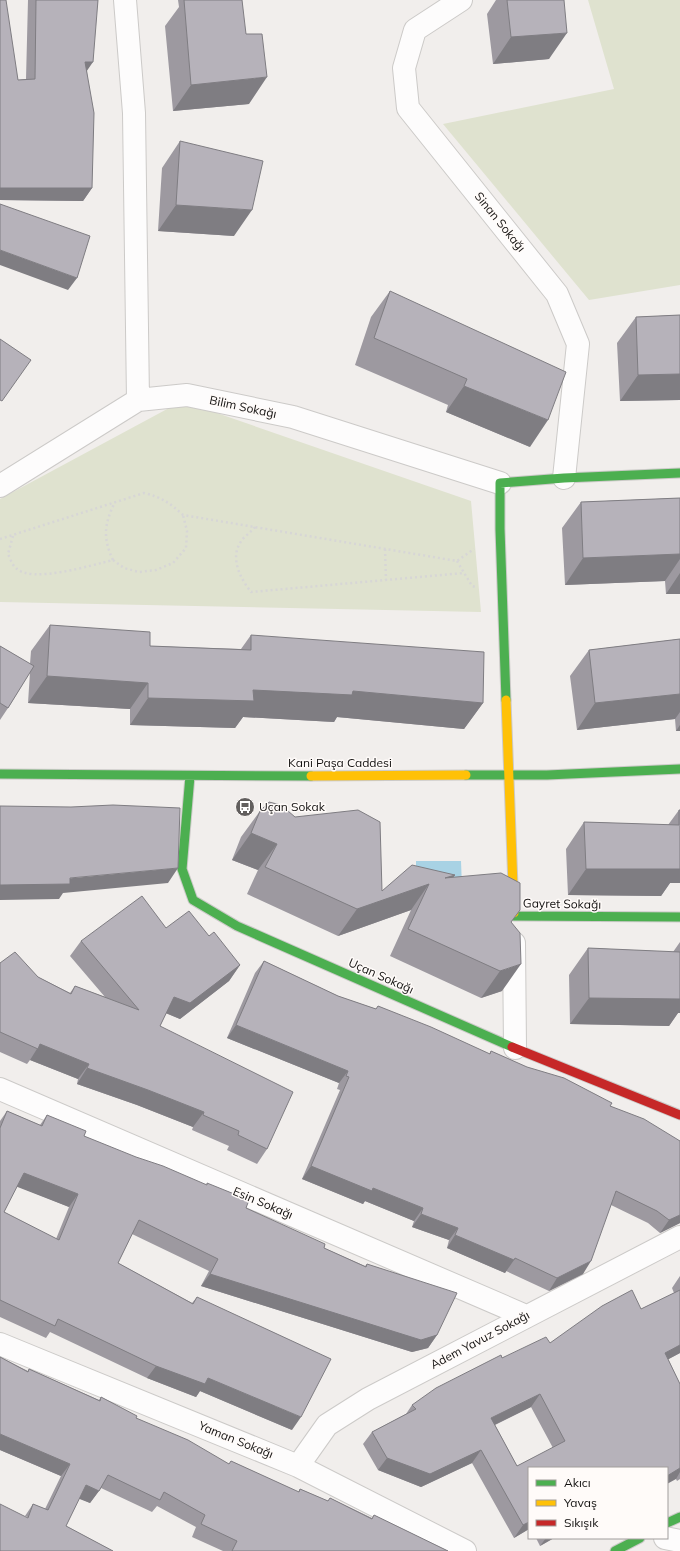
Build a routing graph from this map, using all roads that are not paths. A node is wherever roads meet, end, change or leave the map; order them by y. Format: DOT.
graph roads {
  1 [pos="125,0"];
  2 [pos="461,0"];
  3 [pos="138,400"];
  4 [pos="680,473"];
  5 [pos="564,478"];
  6 [pos="500,483"];
  7 [pos="0,486"];
  8 [pos="680,769"];
  9 [pos="0,774"];
  10 [pos="508,775"];
  11 [pos="190,776"];
  12 [pos="514,916"];
  13 [pos="680,917"];
  14 [pos="515,1048"];
  15 [pos="0,1089"];
  16 [pos="680,1115"];
  17 [pos="680,1237"];
  18 [pos="526,1316"];
  19 [pos="0,1344"];
  20 [pos="298,1466"];
  21 [pos="680,1516"];
  22 [pos="668,1522"];
  23 [pos="638,1539"];
  24 [pos="668,1539"];
  25 [pos="680,1541"];
  26 [pos="465,1551"];
  27 [pos="615,1551"];
  1 -- 3 [label="street"];
  2 -- 5 [label="street, Sinan Sokağı"];
  3 -- 6 [label="street, Bilim Sokağı"];
  3 -- 7 [label="street, Bilim Sokağı"];
  4 -- 5 [label="street"];
  5 -- 6 [label="street"];
  6 -- 10 [label="street, Gayret Sokağı"];
  8 -- 10 [label="street, Kani Paşa Caddesi"];
  9 -- 11 [label="street, Kani Paşa Caddesi"];
  10 -- 11 [label="street, Kani Paşa Caddesi"];
  10 -- 12 [label="street, Gayret Sokağı"];
  11 -- 14 [label="street, Uçan Sokağı"];
  12 -- 13 [label="street, Gayret Sokağı"];
  12 -- 14 [label="street"];
  14 -- 16 [label="street, Uçan Sokağı"];
  15 -- 18 [label="street, Esin Sokağı"];
  17 -- 18 [label="street, Adem Yavuz Sokağı"];
  18 -- 20 [label="street, Adem Yavuz Sokağı"];
  19 -- 20 [label="street, Yaman Sokağı"];
  20 -- 26 [label="street, Yaman Sokağı"];
  21 -- 22 [label="street"];
  23 -- 27 [label="street"];
  24 -- 25 [label="street"];
}
